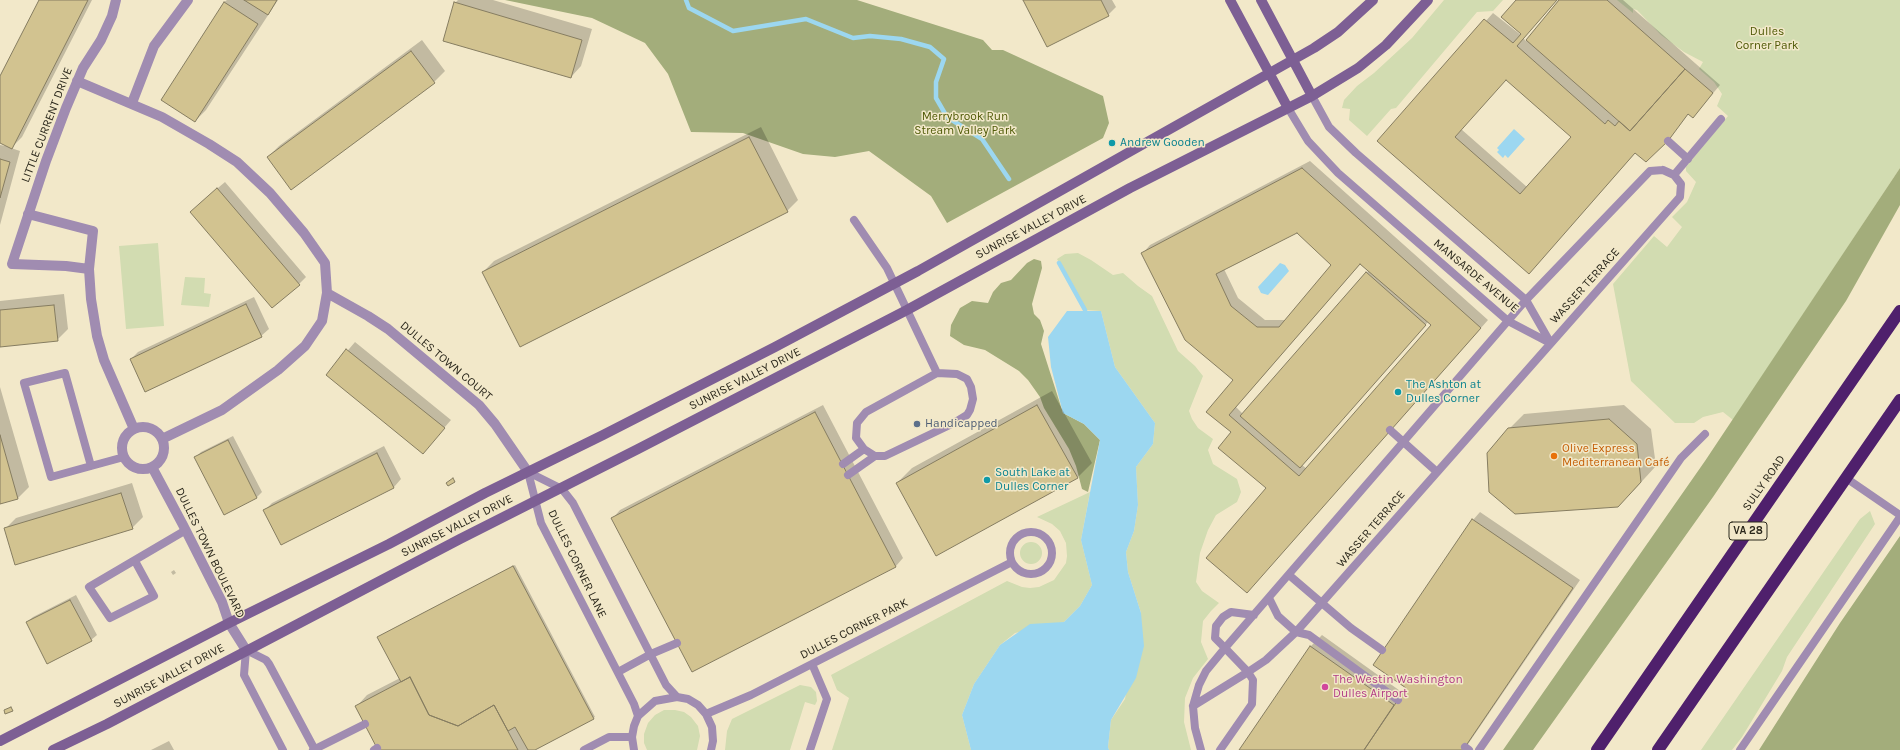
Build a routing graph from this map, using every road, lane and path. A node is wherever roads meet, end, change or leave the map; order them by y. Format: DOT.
graph roads {
  1 [pos="116,0"];
  2 [pos="188,0"];
  3 [pos="1230,0"];
  4 [pos="1262,0"];
  5 [pos="1373,0"];
  6 [pos="1428,0"];
  7 [pos="1293,61"];
  8 [pos="1269,74"];
  9 [pos="78,80"];
  10 [pos="1312,96"];
  11 [pos="132,103"];
  12 [pos="1288,108"];
  13 [pos="1721,119"];
  14 [pos="1668,141"];
  15 [pos="1688,159"];
  16 [pos="1674,175"];
  17 [pos="28,214"];
  18 [pos="854,220"];
  19 [pos="89,269"];
  20 [pos="894,284"];
  21 [pos="327,293"];
  22 [pos="1526,300"];
  23 [pos="907,310"];
  24 [pos="1900,311"];
  25 [pos="1508,321"];
  26 [pos="1550,343"];
  27 [pos="937,374"];
  28 [pos="1900,400"];
  29 [pos="134,429"];
  30 [pos="1390,430"];
  31 [pos="1705,434"];
  32 [pos="162,439"];
  33 [pos="1403,442"];
  34 [pos="864,449"];
  35 [pos="875,456"];
  36 [pos="124,457"];
  37 [pos="843,464"];
  38 [pos="91,466"];
  39 [pos="152,467"];
  40 [pos="528,472"];
  41 [pos="1437,472"];
  42 [pos="848,475"];
  43 [pos="1846,478"];
  44 [pos="562,489"];
  45 [pos="535,501"];
  46 [pos="1900,516"];
  47 [pos="186,530"];
  48 [pos="134,561"];
  49 [pos="1012,562"];
  50 [pos="1289,575"];
  51 [pos="1269,598"];
  52 [pos="1321,603"];
  53 [pos="1254,615"];
  54 [pos="229,623"];
  55 [pos="1296,632"];
  56 [pos="677,643"];
  57 [pos="1225,648"];
  58 [pos="246,650"];
  59 [pos="1382,650"];
  60 [pos="651,654"];
  61 [pos="812,664"];
  62 [pos="618,672"];
  63 [pos="1248,672"];
  64 [pos="677,697"];
  65 [pos="1398,700"];
  66 [pos="1193,706"];
  67 [pos="706,714"];
  68 [pos="638,716"];
  69 [pos="365,724"];
  70 [pos="632,737"];
  71 [pos="0,740"];
  72 [pos="53,750"];
  73 [pos="283,750"];
  74 [pos="314,750"];
  75 [pos="584,750"];
  76 [pos="634,750"];
  77 [pos="711,750"];
  78 [pos="810,750"];
  79 [pos="1201,750"];
  80 [pos="1220,750"];
  81 [pos="1479,750"];
  82 [pos="1597,750"];
  83 [pos="1658,750"];
  84 [pos="1740,750"];
  1 -- 9 [label="street, LITTLE CURRENT DRIVE"];
  2 -- 11 [label="street"];
  3 -- 8 [label="main road"];
  4 -- 7 [label="main road"];
  5 -- 7 [label="main road, SUNRISE VALLEY DRIVE"];
  6 -- 10 [label="main road, SUNRISE VALLEY DRIVE"];
  7 -- 8 [label="main road, SUNRISE VALLEY DRIVE"];
  7 -- 10 [label="main road"];
  8 -- 12 [label="main road"];
  8 -- 20 [label="main road, SUNRISE VALLEY DRIVE"];
  9 -- 11 [label="street"];
  9 -- 17 [label="street, LITTLE CURRENT DRIVE"];
  10 -- 12 [label="main road, SUNRISE VALLEY DRIVE"];
  10 -- 22 [label="lane, MANSARDE AVENUE"];
  11 -- 21 [label="street"];
  12 -- 23 [label="main road, SUNRISE VALLEY DRIVE"];
  12 -- 25 [label="lane, MANSARDE AVENUE"];
  13 -- 15 [label="lane"];
  14 -- 15 [label="lane"];
  15 -- 16 [label="lane"];
  16 -- 22 [label="lane"];
  16 -- 26 [label="lane, WASSER TERRACE"];
  17 -- 19 [label="street"];
  17 -- 19 [label="street, LITTLE CURRENT DRIVE"];
  18 -- 20 [label="lane"];
  19 -- 29 [label="street"];
  20 -- 23 [label="lane"];
  20 -- 40 [label="main road, SUNRISE VALLEY DRIVE"];
  21 -- 32 [label="street"];
  21 -- 40 [label="street, DULLES TOWN COURT"];
  22 -- 25 [label="lane"];
  22 -- 26 [label="lane, MANSARDE AVENUE"];
  23 -- 27 [label="lane"];
  23 -- 44 [label="main road, SUNRISE VALLEY DRIVE"];
  24 -- 82 [label="highway, SULLY ROAD / VA 28"];
  25 -- 26 [label="lane, MANSARDE AVENUE"];
  25 -- 33 [label="lane"];
  26 -- 41 [label="lane, WASSER TERRACE"];
  27 -- 34 [label="lane"];
  27 -- 35 [label="lane"];
  28 -- 43 [label="highway"];
  29 -- 32 [label="street"];
  29 -- 36 [label="street"];
  30 -- 33 [label="lane"];
  31 -- 81 [label="lane"];
  32 -- 39 [label="street"];
  33 -- 41 [label="lane"];
  33 -- 50 [label="lane"];
  34 -- 35 [label="lane"];
  34 -- 37 [label="lane"];
  35 -- 42 [label="lane"];
  36 -- 38 [label="lane"];
  36 -- 39 [label="street"];
  38 -- 38 [label="lane"];
  39 -- 47 [label="street, DULLES TOWN BOULEVARD"];
  40 -- 44 [label="lane, DULLES CORNER LANE"];
  40 -- 45 [label="lane, DULLES CORNER LANE"];
  40 -- 54 [label="main road, SUNRISE VALLEY DRIVE"];
  41 -- 52 [label="lane, WASSER TERRACE"];
  43 -- 46 [label="lane"];
  43 -- 83 [label="highway"];
  44 -- 45 [label="main road, SUNRISE VALLEY DRIVE"];
  44 -- 60 [label="lane, DULLES CORNER LANE"];
  45 -- 58 [label="main road, SUNRISE VALLEY DRIVE"];
  45 -- 62 [label="lane, DULLES CORNER LANE"];
  46 -- 84 [label="lane"];
  47 -- 48 [label="lane"];
  47 -- 54 [label="street, DULLES TOWN BOULEVARD"];
  48 -- 48 [label="lane"];
  49 -- 49 [label="lane"];
  49 -- 61 [label="lane, DULLES CORNER PARK"];
  50 -- 51 [label="lane"];
  50 -- 52 [label="lane"];
  51 -- 53 [label="lane"];
  51 -- 55 [label="lane"];
  52 -- 55 [label="lane, WASSER TERRACE"];
  52 -- 59 [label="lane"];
  53 -- 57 [label="lane"];
  53 -- 57 [label="lane"];
  54 -- 58 [label="street, DULLES TOWN BOULEVARD"];
  54 -- 71 [label="main road, SUNRISE VALLEY DRIVE"];
  55 -- 63 [label="lane, WASSER TERRACE"];
  55 -- 65 [label="lane"];
  56 -- 60 [label="lane"];
  57 -- 63 [label="lane"];
  57 -- 66 [label="lane"];
  58 -- 72 [label="main road, SUNRISE VALLEY DRIVE"];
  58 -- 73 [label="lane"];
  58 -- 74 [label="lane"];
  60 -- 62 [label="lane"];
  60 -- 64 [label="lane, DULLES CORNER LANE"];
  61 -- 67 [label="lane, DULLES CORNER PARK"];
  61 -- 78 [label="lane"];
  62 -- 68 [label="lane, DULLES CORNER LANE"];
  63 -- 66 [label="lane, WASSER TERRACE"];
  63 -- 80 [label="lane"];
  64 -- 67 [label="lane"];
  64 -- 68 [label="lane"];
  66 -- 79 [label="lane"];
  67 -- 77 [label="lane"];
  68 -- 70 [label="lane"];
  69 -- 74 [label="lane"];
  70 -- 75 [label="lane"];
  70 -- 76 [label="lane"];
}
